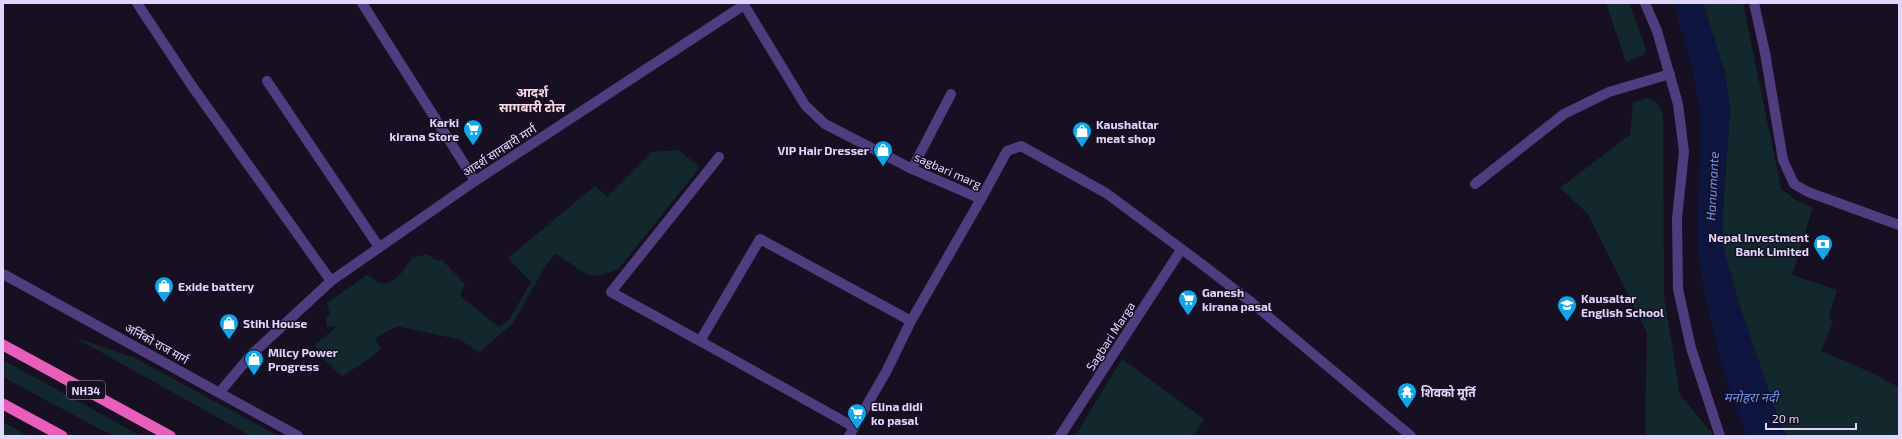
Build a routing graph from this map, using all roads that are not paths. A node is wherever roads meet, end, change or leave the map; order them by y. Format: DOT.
graph roads {
  1 [pos="137,3"];
  2 [pos="362,3"];
  3 [pos="1645,3"];
  4 [pos="1754,3"];
  5 [pos="744,4"];
  6 [pos="1670,74"];
  7 [pos="267,81"];
  8 [pos="952,94"];
  9 [pos="719,157"];
  10 [pos="912,169"];
  11 [pos="475,181"];
  12 [pos="1475,184"];
  13 [pos="981,199"];
  14 [pos="1899,225"];
  15 [pos="379,247"];
  16 [pos="1181,250"];
  17 [pos="3,274"];
  18 [pos="331,281"];
  19 [pos="911,322"];
  20 [pos="700,341"];
  21 [pos="3,345"];
  22 [pos="219,393"];
  23 [pos="3,404"];
  24 [pos="852,432"];
  25 [pos="62,436"];
  26 [pos="170,436"];
  27 [pos="298,436"];
  28 [pos="1060,436"];
  29 [pos="1411,436"];
  30 [pos="1720,436"];
  1 -- 18 [label="street"];
  2 -- 11 [label="street"];
  3 -- 6 [label="street"];
  4 -- 14 [label="street"];
  5 -- 10 [label="street, sagbari marg"];
  5 -- 11 [label="street, आदर्श सागबारी मार्ग"];
  6 -- 12 [label="street"];
  6 -- 30 [label="street"];
  7 -- 15 [label="street"];
  8 -- 10 [label="street"];
  9 -- 20 [label="street"];
  10 -- 13 [label="street, sagbari marg"];
  11 -- 15 [label="street, आदर्श सागबारी मार्ग"];
  13 -- 16 [label="street, sagbari marg"];
  13 -- 19 [label="street"];
  15 -- 18 [label="street, आदर्श सागबारी मार्ग"];
  16 -- 28 [label="street, Sagbari Marga"];
  16 -- 29 [label="street"];
  17 -- 22 [label="street, अर्निको राज मार्ग"];
  18 -- 22 [label="street, आदर्श सागबारी मार्ग"];
  19 -- 20 [label="street"];
  19 -- 24 [label="street"];
  20 -- 24 [label="street"];
  21 -- 26 [label="highway, NH34"];
  22 -- 27 [label="street, अर्निको राज मार्ग"];
  23 -- 25 [label="highway"];
}
